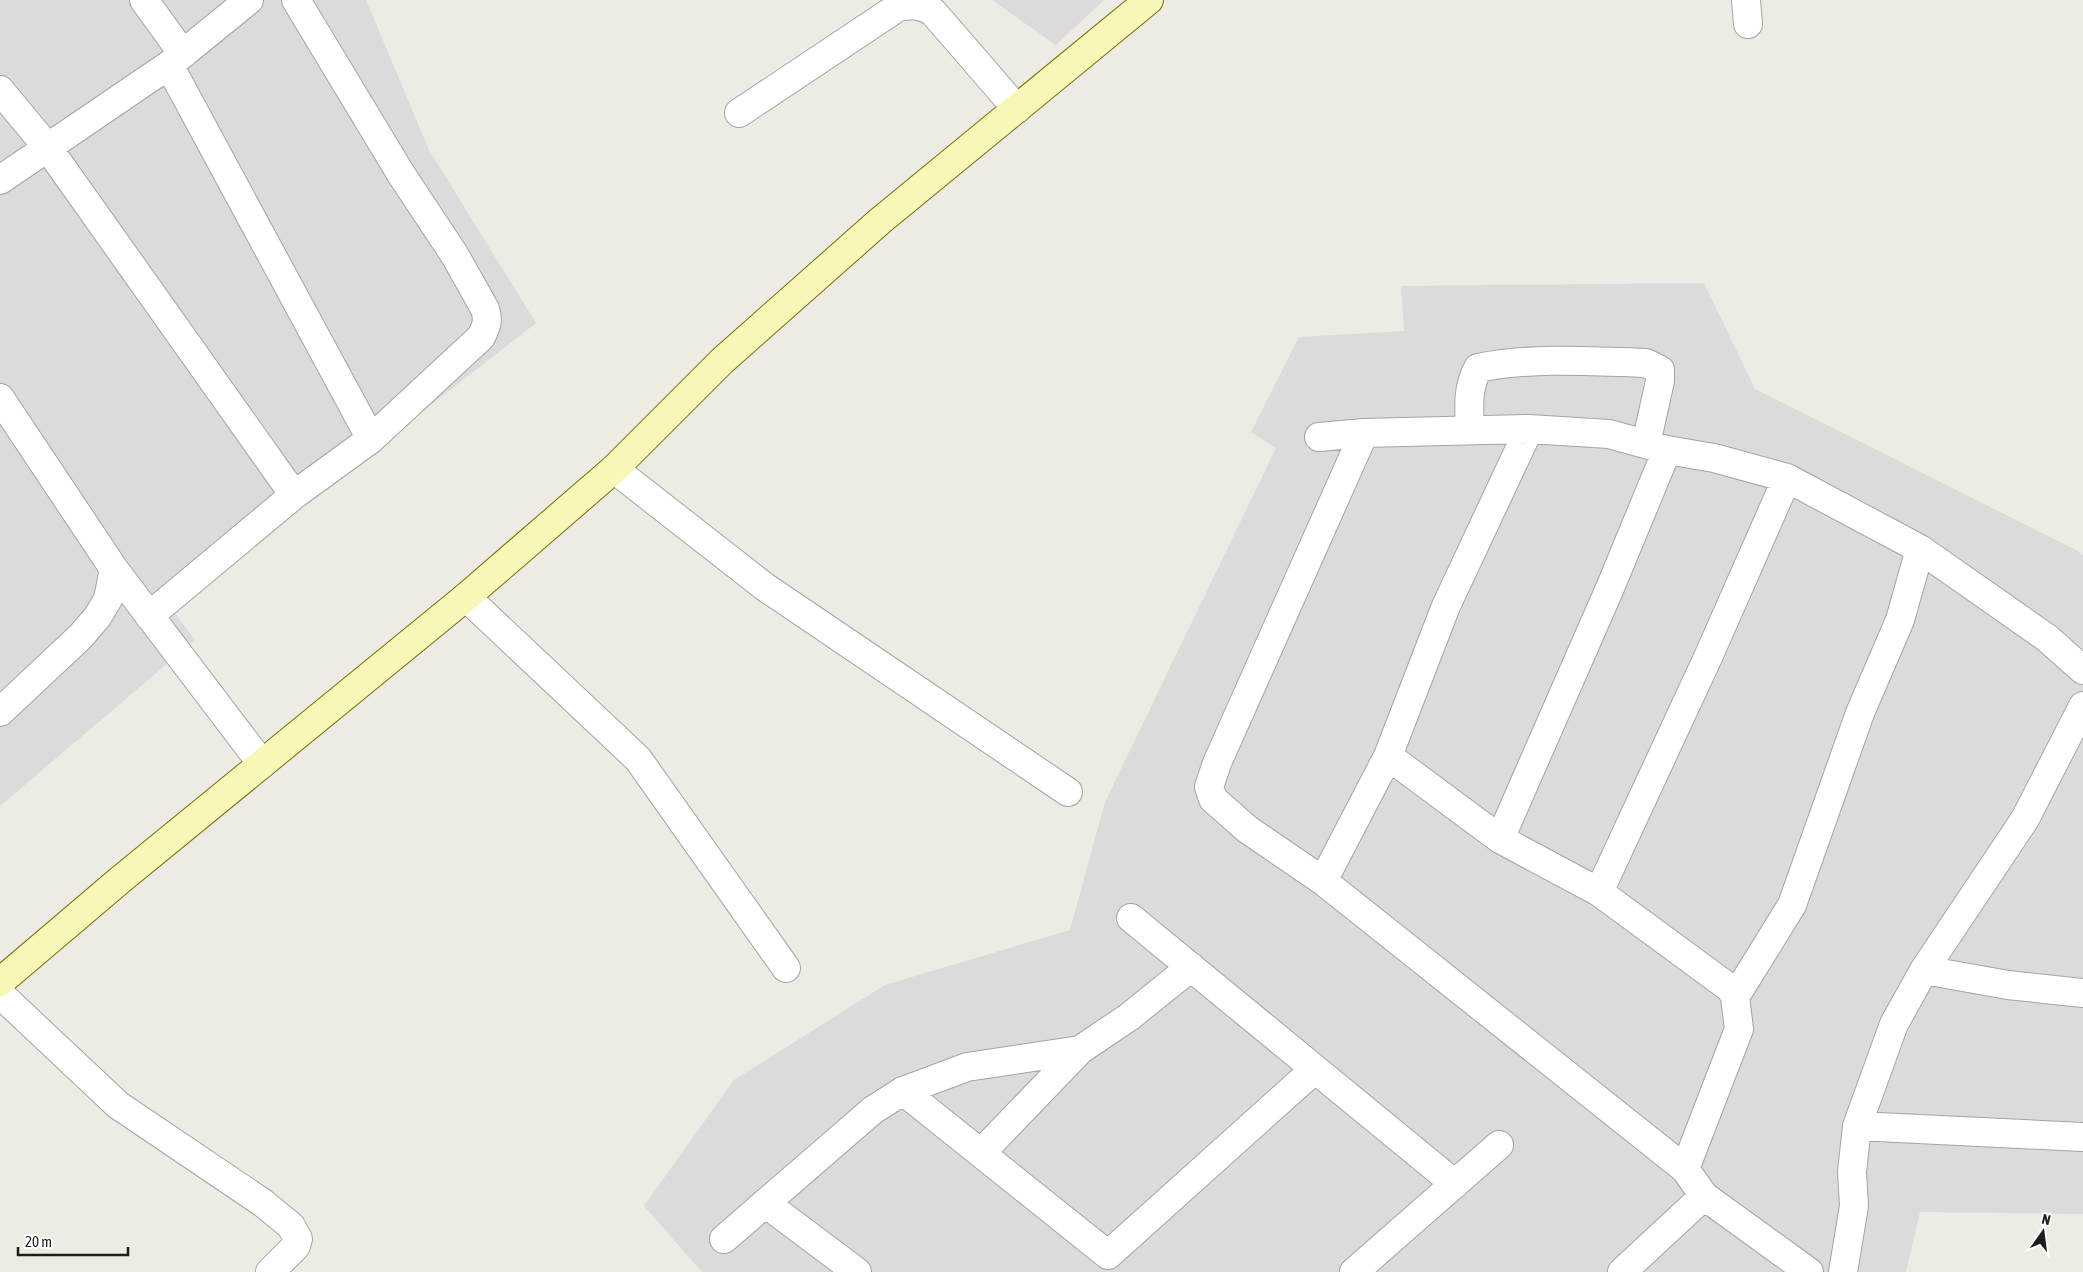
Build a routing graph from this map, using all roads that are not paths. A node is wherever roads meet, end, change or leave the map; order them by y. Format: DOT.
graph roads {
  1 [pos="144,0"];
  2 [pos="249,0"];
  3 [pos="296,0"];
  4 [pos="1149,0"];
  5 [pos="176,59"];
  6 [pos="0,90"];
  7 [pos="1017,109"];
  8 [pos="739,113"];
  9 [pos="48,148"];
  10 [pos="0,180"];
  11 [pos="0,398"];
  12 [pos="1529,429"];
  13 [pos="1470,430"];
  14 [pos="1364,433"];
  15 [pos="1319,437"];
  16 [pos="371,439"];
  17 [pos="1657,447"];
  18 [pos="614,469"];
  19 [pos="1787,478"];
  20 [pos="294,495"];
  21 [pos="1920,549"];
  22 [pos="114,569"];
  23 [pos="466,597"];
  24 [pos="150,616"];
  25 [pos="2083,670"];
  26 [pos="2083,706"];
  27 [pos="0,711"];
  28 [pos="1388,756"];
  29 [pos="262,764"];
  30 [pos="1068,792"];
  31 [pos="1500,839"];
  32 [pos="1323,882"];
  33 [pos="1599,892"];
  34 [pos="1131,918"];
  35 [pos="1191,967"];
  36 [pos="786,968"];
  37 [pos="1924,970"];
  38 [pos="0,982"];
  39 [pos="2083,993"];
  40 [pos="0,994"];
  41 [pos="1735,997"];
  42 [pos="1080,1050"];
  43 [pos="1315,1069"];
  44 [pos="903,1091"];
  45 [pos="1857,1126"];
  46 [pos="2083,1137"];
  47 [pos="1499,1145"];
  48 [pos="981,1153"];
  49 [pos="1685,1169"];
  50 [pos="1455,1184"];
  51 [pos="1704,1196"];
  52 [pos="765,1203"];
  53 [pos="724,1239"];
  54 [pos="270,1272"];
  55 [pos="857,1272"];
  56 [pos="1354,1272"];
  57 [pos="1622,1272"];
  58 [pos="1809,1272"];
  59 [pos="1843,1272"];
  1 -- 5 [label="street"];
  2 -- 5 [label="street"];
  3 -- 16 [label="street"];
  4 -- 7 [label="street"];
  5 -- 9 [label="street"];
  5 -- 16 [label="street"];
  6 -- 9 [label="street"];
  7 -- 8 [label="street"];
  7 -- 18 [label="street"];
  9 -- 10 [label="street"];
  9 -- 20 [label="street"];
  11 -- 22 [label="street"];
  12 -- 13 [label="street"];
  12 -- 17 [label="street"];
  12 -- 28 [label="street"];
  13 -- 14 [label="street"];
  13 -- 17 [label="street"];
  14 -- 15 [label="street"];
  14 -- 32 [label="street"];
  16 -- 20 [label="street"];
  17 -- 19 [label="street"];
  17 -- 31 [label="street"];
  18 -- 23 [label="street"];
  18 -- 30 [label="street"];
  19 -- 21 [label="street"];
  19 -- 33 [label="street"];
  20 -- 24 [label="street"];
  21 -- 25 [label="street"];
  21 -- 41 [label="street"];
  22 -- 24 [label="street"];
  22 -- 27 [label="street"];
  23 -- 29 [label="street"];
  23 -- 36 [label="street"];
  24 -- 29 [label="street"];
  26 -- 37 [label="street"];
  28 -- 31 [label="street"];
  28 -- 32 [label="street"];
  29 -- 38 [label="street"];
  31 -- 33 [label="street"];
  32 -- 49 [label="street"];
  33 -- 41 [label="street"];
  34 -- 35 [label="street"];
  35 -- 42 [label="street"];
  35 -- 43 [label="street"];
  37 -- 39 [label="street"];
  37 -- 45 [label="street"];
  40 -- 54 [label="street"];
  41 -- 49 [label="street"];
  42 -- 44 [label="street"];
  42 -- 48 [label="street"];
  43 -- 48 [label="street"];
  43 -- 50 [label="street"];
  44 -- 48 [label="street"];
  44 -- 52 [label="street"];
  45 -- 46 [label="street"];
  45 -- 59 [label="street"];
  47 -- 50 [label="street"];
  49 -- 51 [label="street"];
  50 -- 56 [label="street"];
  51 -- 57 [label="street"];
  51 -- 58 [label="street"];
  52 -- 53 [label="street"];
  52 -- 55 [label="street"];
}
